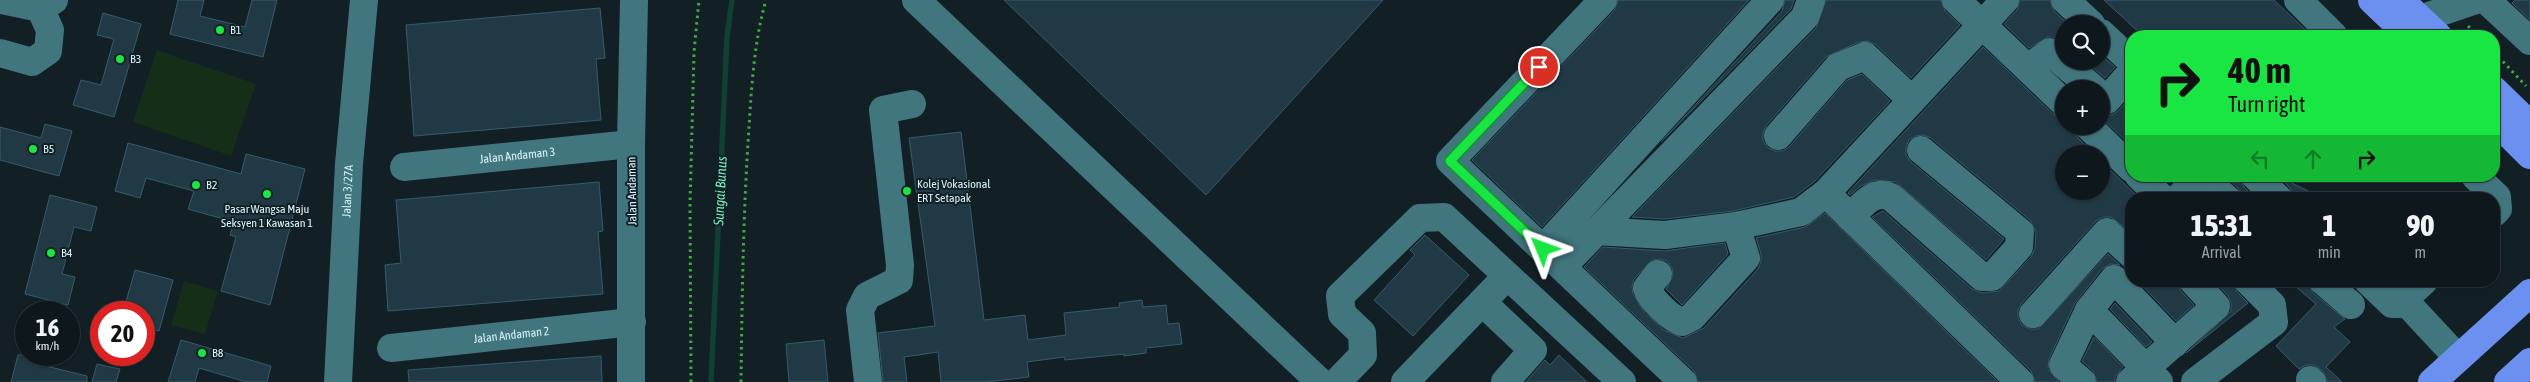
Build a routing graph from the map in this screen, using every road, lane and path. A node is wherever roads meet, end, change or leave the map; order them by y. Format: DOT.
graph roads {
  1 [pos="1,0"];
  2 [pos="364,0"];
  3 [pos="634,0"];
  4 [pos="699,0"];
  5 [pos="766,0"];
  6 [pos="916,0"];
  7 [pos="1603,0"];
  8 [pos="1770,0"];
  9 [pos="1811,0"];
  10 [pos="1956,0"];
  11 [pos="2005,0"];
  12 [pos="2065,0"];
  13 [pos="2298,0"];
  14 [pos="2372,0"];
  15 [pos="2476,0"];
  16 [pos="2486,0"];
  17 [pos="47,4"];
  18 [pos="2081,15"];
  19 [pos="2417,23"];
  20 [pos="1982,24"];
  21 [pos="2328,30"];
  22 [pos="2530,41"];
  23 [pos="2110,45"];
  24 [pos="0,53"];
  25 [pos="2500,58"];
  26 [pos="2125,62"];
  27 [pos="2028,68"];
  28 [pos="2125,75"];
  29 [pos="2083,80"];
  30 [pos="2530,90"];
  31 [pos="2055,94"];
  32 [pos="2110,96"];
  33 [pos="2500,96"];
  34 [pos="1912,100"];
  35 [pos="912,104"];
  36 [pos="2500,125"];
  37 [pos="2530,125"];
  38 [pos="2097,135"];
  39 [pos="1778,136"];
  40 [pos="631,144"];
  41 [pos="1921,150"];
  42 [pos="2530,155"];
  43 [pos="2125,162"];
  44 [pos="404,167"];
  45 [pos="2145,182"];
  46 [pos="2194,182"];
  47 [pos="2207,182"];
  48 [pos="2261,182"];
  49 [pos="2482,182"];
  50 [pos="2155,192"];
  51 [pos="2185,192"];
  52 [pos="2219,192"];
  53 [pos="2272,192"];
  54 [pos="2491,192"];
  55 [pos="1826,193"];
  56 [pos="1850,217"];
  57 [pos="1736,226"];
  58 [pos="1596,231"];
  59 [pos="2125,248"];
  60 [pos="1552,258"];
  61 [pos="1658,274"];
  62 [pos="1507,276"];
  63 [pos="2199,287"];
  64 [pos="2254,287"];
  65 [pos="2330,287"];
  66 [pos="2374,287"];
  67 [pos="2418,287"];
  68 [pos="2530,293"];
  69 [pos="2404,300"];
  70 [pos="1482,302"];
  71 [pos="2351,305"];
  72 [pos="2089,310"];
  73 [pos="2033,314"];
  74 [pos="632,322"];
  75 [pos="2175,343"];
  76 [pos="391,348"];
  77 [pos="2458,358"];
  78 [pos="2530,362"];
  79 [pos="2146,378"];
  80 [pos="338,382"];
  81 [pos="631,382"];
  82 [pos="691,382"];
  83 [pos="741,382"];
  84 [pos="868,382"];
  85 [pos="1320,382"];
  86 [pos="1337,382"];
  87 [pos="1405,382"];
  88 [pos="1504,382"];
  89 [pos="1622,382"];
  90 [pos="1683,382"];
  91 [pos="2020,382"];
  92 [pos="2082,382"];
  93 [pos="2195,382"];
  94 [pos="2432,382"];
  95 [pos="2508,382"];
  1 -- 17 [label="street"];
  2 -- 80 [label="street, Jalan 3/27A"];
  3 -- 40 [label="street, Jalan Andaman"];
  4 -- 82 [label="path"];
  5 -- 83 [label="path"];
  6 -- 85 [label="street"];
  7 -- 60 [label="street"];
  8 -- 60 [label="street"];
  9 -- 58 [label="street"];
  10 -- 20 [label="street"];
  11 -- 20 [label="street"];
  12 -- 18 [label="street"];
  13 -- 21 [label="street"];
  14 -- 19 [label="main road"];
  15 -- 19 [label="street"];
  16 -- 22 [label="street"];
  17 -- 24 [label="street"];
  20 -- 27 [label="street"];
  20 -- 34 [label="street"];
  23 -- 26 [label="street"];
  25 -- 30 [label="path"];
  27 -- 29 [label="street"];
  27 -- 31 [label="street"];
  28 -- 32 [label="street"];
  33 -- 37 [label="main road"];
  34 -- 39 [label="street"];
  34 -- 55 [label="street"];
  35 -- 84 [label="street"];
  36 -- 42 [label="main road"];
  38 -- 43 [label="street"];
  40 -- 44 [label="street, Jalan Andaman 3"];
  40 -- 74 [label="street, Jalan Andaman"];
  41 -- 56 [label="street"];
  45 -- 50 [label="street"];
  46 -- 51 [label="street"];
  47 -- 52 [label="street"];
  48 -- 53 [label="street"];
  49 -- 54 [label="street"];
  55 -- 56 [label="street"];
  55 -- 57 [label="street"];
  56 -- 91 [label="street"];
  57 -- 58 [label="street"];
  57 -- 61 [label="street"];
  58 -- 60 [label="street"];
  59 -- 73 [label="street"];
  60 -- 90 [label="street"];
  62 -- 70 [label="street"];
  62 -- 86 [label="street"];
  62 -- 89 [label="street"];
  63 -- 75 [label="street"];
  64 -- 93 [label="street"];
  65 -- 71 [label="street"];
  66 -- 69 [label="street"];
  67 -- 69 [label="street"];
  68 -- 77 [label="main road"];
  69 -- 77 [label="street"];
  70 -- 87 [label="street"];
  70 -- 88 [label="street"];
  72 -- 75 [label="street"];
  72 -- 79 [label="street"];
  72 -- 92 [label="street"];
  74 -- 76 [label="street, Jalan Andaman 2"];
  74 -- 81 [label="street, Jalan Andaman"];
  75 -- 79 [label="street"];
  77 -- 94 [label="main road"];
  78 -- 95 [label="main road"];
}
